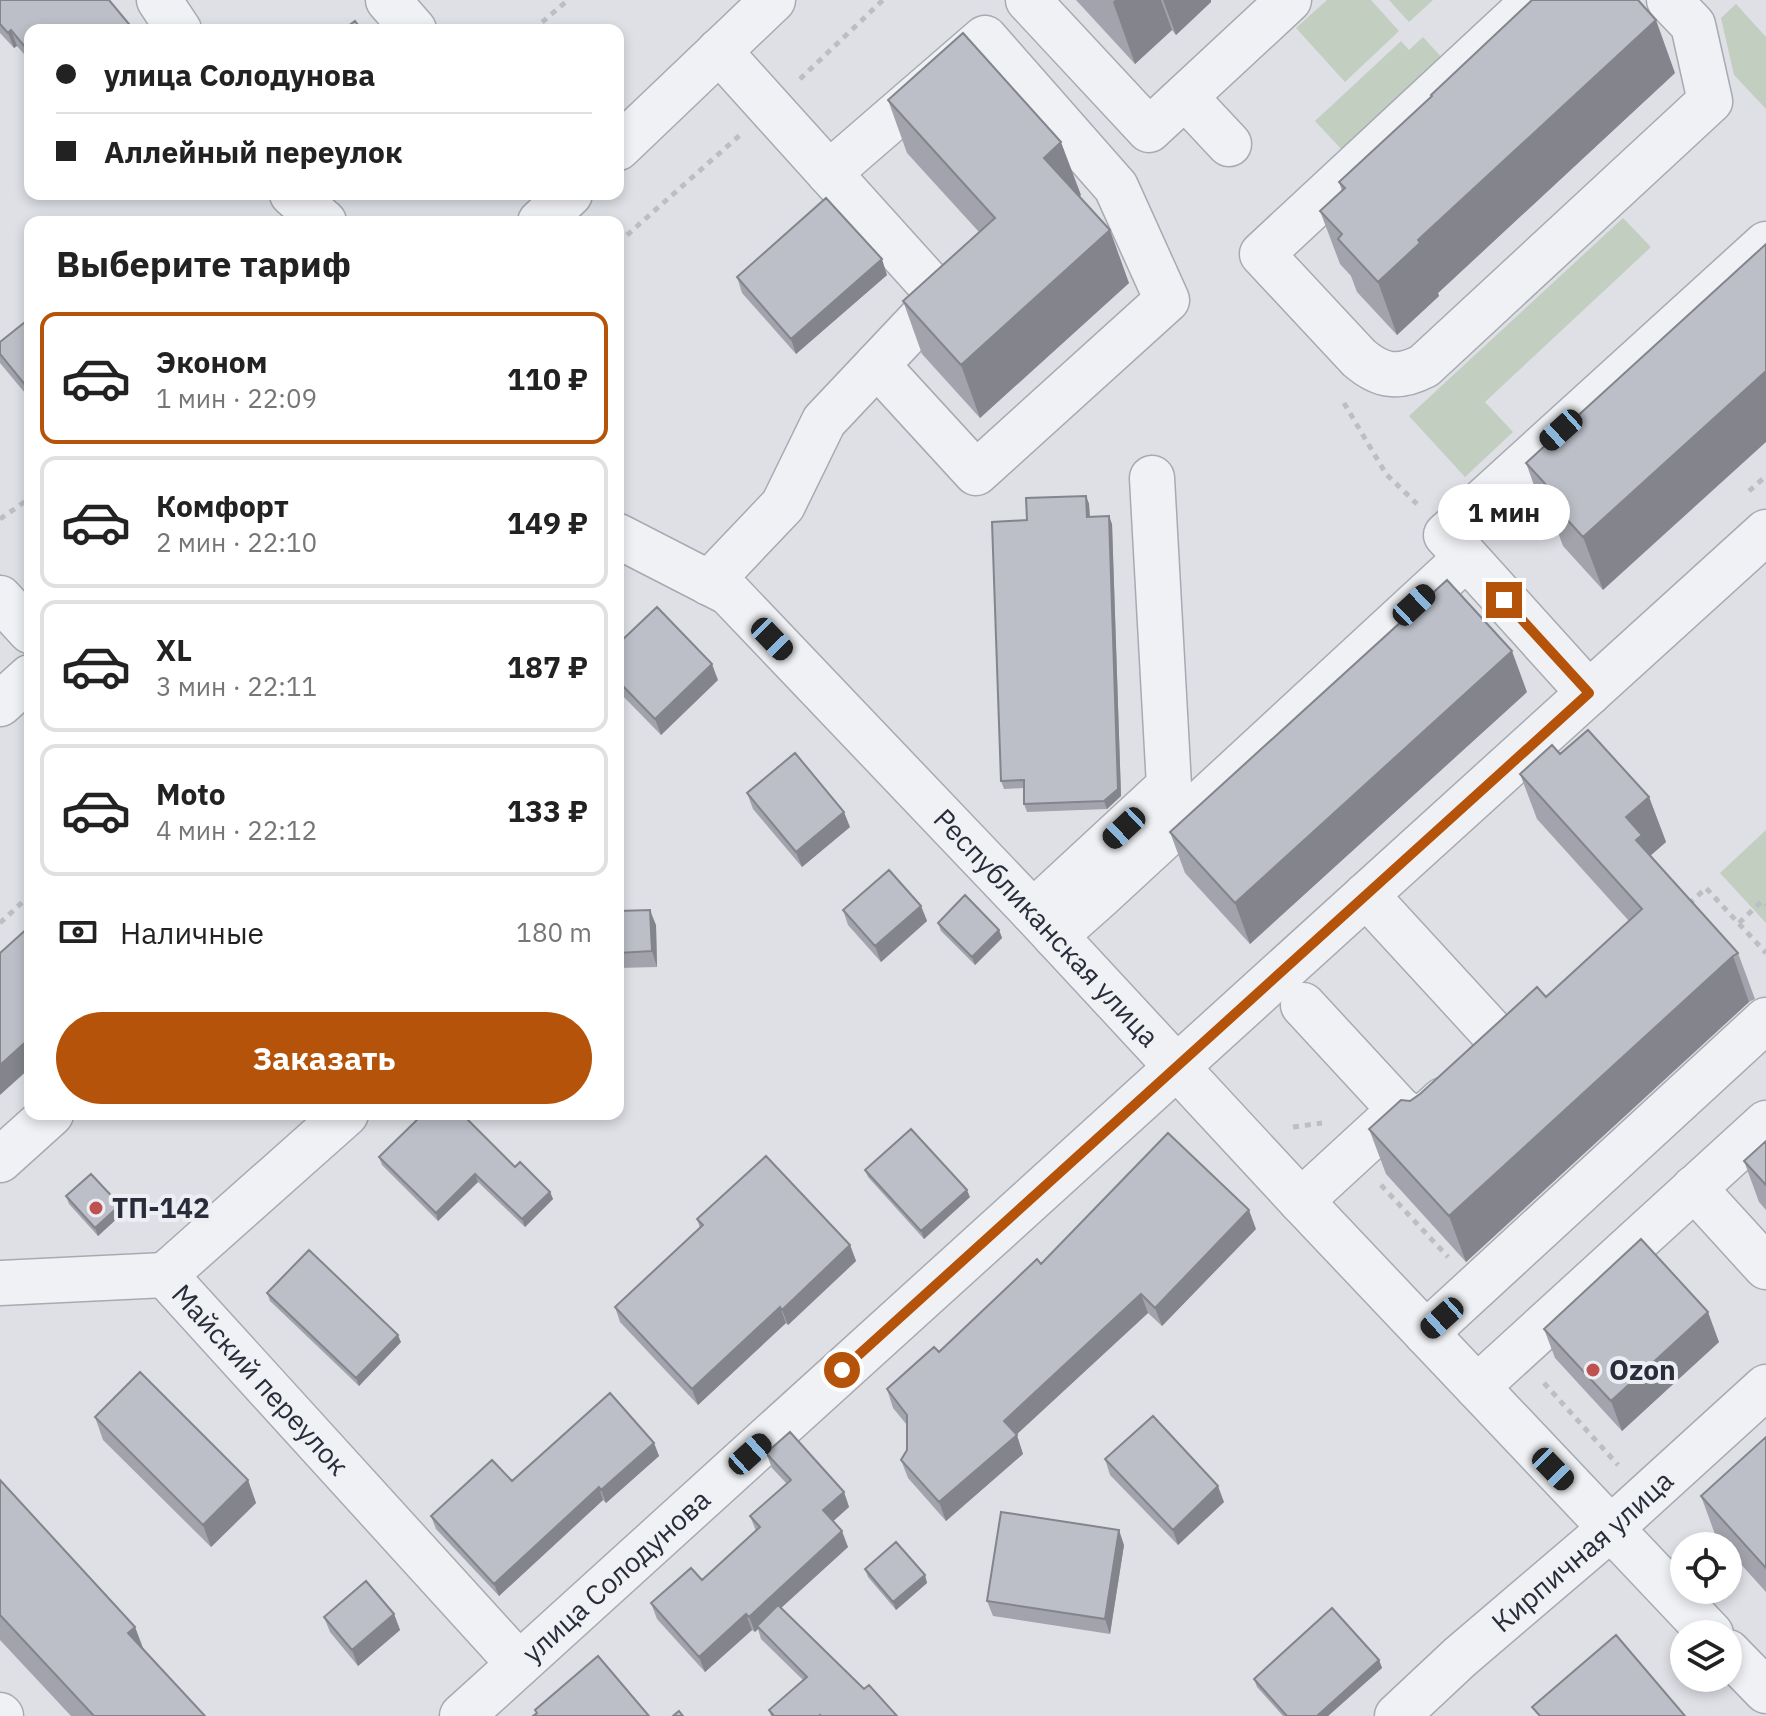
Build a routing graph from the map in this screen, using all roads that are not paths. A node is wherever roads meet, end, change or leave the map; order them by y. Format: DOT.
graph roads {
  1 [pos="159,0"];
  2 [pos="388,0"];
  3 [pos="1028,0"];
  4 [pos="1289,0"];
  5 [pos="1535,0"];
  6 [pos="1669,0"];
  7 [pos="766,2"];
  8 [pos="175,24"];
  9 [pos="409,24"];
  10 [pos="719,51"];
  11 [pos="1185,97"];
  12 [pos="624,142"];
  13 [pos="1229,144"];
  14 [pos="829,173"];
  15 [pos="299,200"];
  16 [pos="317,216"];
  17 [pos="1766,244"];
  18 [pos="877,365"];
  19 [pos="1152,478"];
  20 [pos="1766,532"];
  21 [pos="1446,535"];
  22 [pos="624,539"];
  23 [pos="709,583"];
  24 [pos="0,598"];
  25 [pos="24,624"];
  26 [pos="24,682"];
  27 [pos="1589,693"];
  28 [pos="0,704"];
  29 [pos="1366,895"];
  30 [pos="1044,924"];
  31 [pos="1303,1005"];
  32 [pos="1766,1020"];
  33 [pos="1176,1068"];
  34 [pos="1400,1110"];
  35 [pos="44,1120"];
  36 [pos="339,1120"];
  37 [pos="1766,1123"];
  38 [pos="0,1160"];
  39 [pos="1694,1188"];
  40 [pos="1301,1201"];
  41 [pos="1766,1267"];
  42 [pos="165,1275"];
  43 [pos="0,1283"];
  44 [pos="1426,1333"];
  45 [pos="1477,1387"];
  46 [pos="1766,1387"];
  47 [pos="1610,1529"];
  48 [pos="1698,1620"];
  49 [pos="519,1664"];
  50 [pos="1742,1666"];
  51 [pos="1766,1691"];
  52 [pos="462,1716"];
  53 [pos="1397,1716"];
  1 -- 8 [label="street"];
  2 -- 9 [label="street"];
  3 -- 11 [label="street"];
  4 -- 11 [label="street"];
  5 -- 6 [label="street"];
  7 -- 10 [label="street"];
  10 -- 12 [label="street"];
  10 -- 14 [label="street"];
  11 -- 13 [label="street"];
  14 -- 18 [label="street"];
  14 -- 18 [label="street"];
  15 -- 16 [label="street"];
  17 -- 21 [label="street"];
  18 -- 23 [label="street"];
  19 -- 30 [label="street"];
  20 -- 27 [label="street, улица Солодунова"];
  21 -- 27 [label="street"];
  21 -- 30 [label="street"];
  22 -- 23 [label="street, Республиканская улица"];
  23 -- 30 [label="street, Республиканская улица"];
  24 -- 25 [label="street"];
  26 -- 28 [label="street"];
  27 -- 29 [label="street, улица Солодунова"];
  29 -- 33 [label="street, улица Солодунова"];
  29 -- 34 [label="street"];
  30 -- 33 [label="street, Республиканская улица"];
  31 -- 34 [label="street"];
  32 -- 44 [label="street"];
  33 -- 40 [label="street, Республиканская улица"];
  33 -- 49 [label="street, улица Солодунова"];
  34 -- 40 [label="street"];
  35 -- 38 [label="street"];
  36 -- 42 [label="street, Майский переулок"];
  37 -- 39 [label="street"];
  39 -- 41 [label="street"];
  39 -- 45 [label="street"];
  40 -- 44 [label="street, Республиканская улица"];
  42 -- 43 [label="street"];
  42 -- 49 [label="street, Майский переулок"];
  44 -- 45 [label="street, Республиканская улица"];
  45 -- 47 [label="street, Республиканская улица"];
  46 -- 47 [label="street, Кирпичная улица"];
  47 -- 48 [label="street, Республиканская улица"];
  47 -- 53 [label="street, Кирпичная улица"];
  49 -- 52 [label="street, улица Солодунова"];
  50 -- 51 [label="street"];
}
